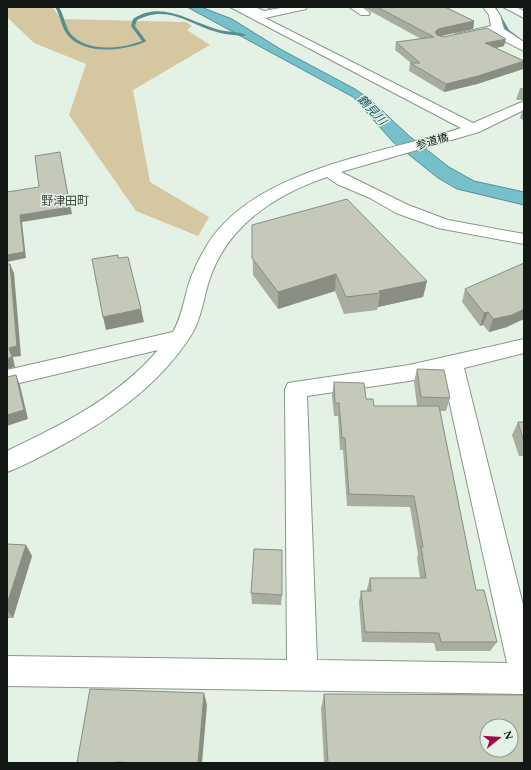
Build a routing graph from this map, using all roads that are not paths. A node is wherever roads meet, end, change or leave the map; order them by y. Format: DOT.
graph roads {
  1 [pos="235,7"];
  2 [pos="246,7"];
  3 [pos="302,7"];
  4 [pos="354,7"];
  5 [pos="488,7"];
  6 [pos="508,7"];
  7 [pos="365,13"];
  8 [pos="524,15"];
  9 [pos="497,25"];
  10 [pos="448,38"];
  11 [pos="524,47"];
  12 [pos="524,105"];
  13 [pos="470,130"];
  14 [pos="328,171"];
  15 [pos="524,239"];
  16 [pos="180,337"];
  17 [pos="524,346"];
  18 [pos="452,363"];
  19 [pos="7,378"];
  20 [pos="7,462"];
  21 [pos="7,671"];
  22 [pos="524,671"];
  23 [pos="302,676"];
  24 [pos="524,679"];
  1 -- 13 [label="street"];
  2 -- 3 [label="street"];
  4 -- 7 [label="street"];
  5 -- 9 [label="street"];
  6 -- 8 [label="street"];
  9 -- 10 [label="street"];
  9 -- 11 [label="street"];
  12 -- 13 [label="street, 参道橋"];
  13 -- 14 [label="street, 参道橋"];
  14 -- 15 [label="street"];
  14 -- 16 [label="street, 参道橋"];
  16 -- 19 [label="street"];
  16 -- 20 [label="street, 参道橋"];
  17 -- 18 [label="street"];
  18 -- 22 [label="street"];
  18 -- 23 [label="street"];
  21 -- 23 [label="street"];
  23 -- 24 [label="street"];
}
